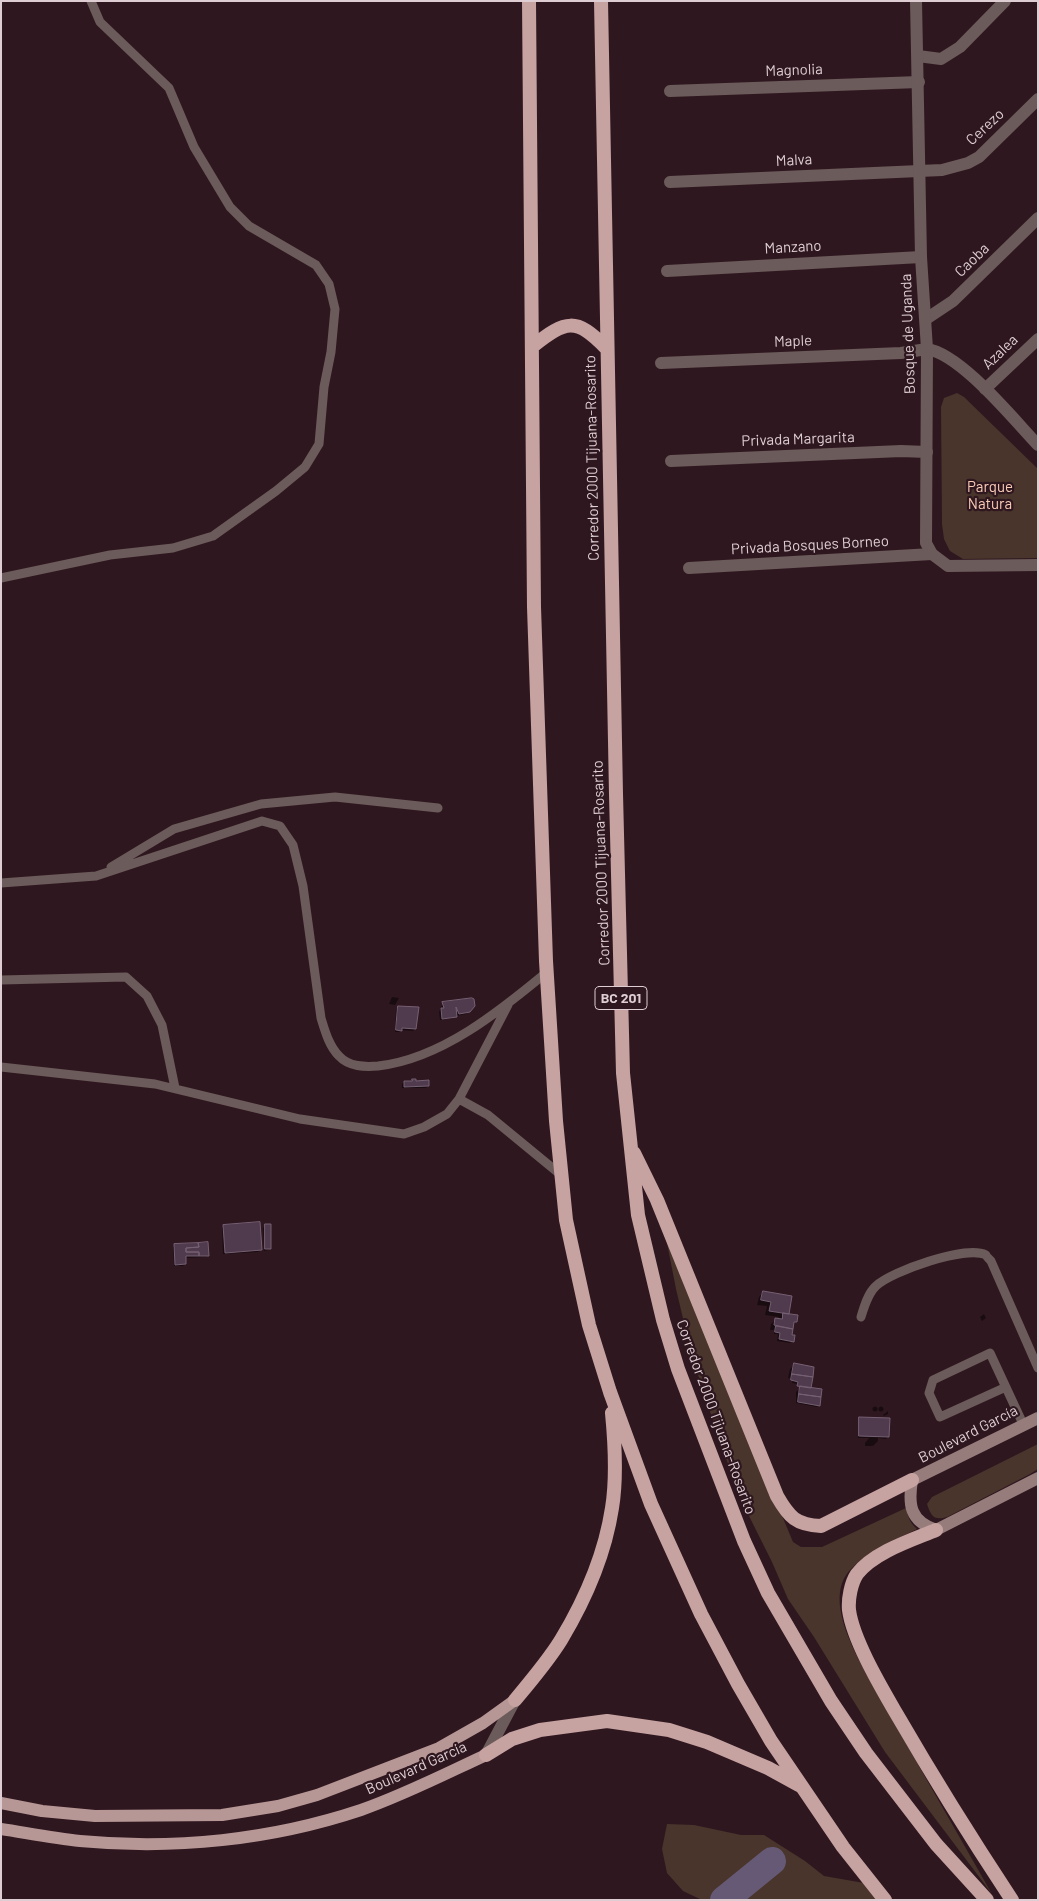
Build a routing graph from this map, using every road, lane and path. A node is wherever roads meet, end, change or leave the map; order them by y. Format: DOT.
graph roads {
  1 [pos="91,1"];
  2 [pos="529,1"];
  3 [pos="601,1"];
  4 [pos="916,1"];
  5 [pos="1005,1"];
  6 [pos="918,56"];
  7 [pos="918,82"];
  8 [pos="670,91"];
  9 [pos="1038,99"];
  10 [pos="919,170"];
  11 [pos="670,182"];
  12 [pos="1038,218"];
  13 [pos="921,257"];
  14 [pos="667,270"];
  15 [pos="926,319"];
  16 [pos="1038,339"];
  17 [pos="533,346"];
  18 [pos="606,348"];
  19 [pos="927,349"];
  20 [pos="660,363"];
  21 [pos="985,389"];
  22 [pos="1038,445"];
  23 [pos="926,452"];
  24 [pos="671,461"];
  25 [pos="932,554"];
  26 [pos="1038,565"];
  27 [pos="689,568"];
  28 [pos="1,578"];
  29 [pos="438,808"];
  30 [pos="96,876"];
  31 [pos="1,883"];
  32 [pos="547,972"];
  33 [pos="1,980"];
  34 [pos="508,1004"];
  35 [pos="1,1067"];
  36 [pos="175,1088"];
  37 [pos="459,1099"];
  38 [pos="630,1143"];
  39 [pos="561,1175"];
  40 [pos="861,1317"];
  41 [pos="1038,1368"];
  42 [pos="1006,1386"];
  43 [pos="610,1392"];
  44 [pos="1038,1418"];
  45 [pos="1023,1424"];
  46 [pos="1038,1478"];
  47 [pos="912,1480"];
  48 [pos="936,1530"];
  49 [pos="515,1700"];
  50 [pos="486,1755"];
  51 [pos="805,1789"];
  52 [pos="1,1803"];
  53 [pos="1,1829"];
  54 [pos="885,1900"];
  55 [pos="986,1900"];
  56 [pos="1012,1900"];
  1 -- 28 [label="lane"];
  2 -- 17 [label="highway"];
  3 -- 18 [label="highway, Corredor 2000 Tijuana-Rosarito / BC 201"];
  4 -- 6 [label="street, Bosque de Uganda"];
  5 -- 6 [label="street"];
  6 -- 7 [label="street, Bosque de Uganda"];
  7 -- 8 [label="street, Magnolia"];
  7 -- 10 [label="street, Bosque de Uganda"];
  9 -- 10 [label="street, Cerezo"];
  10 -- 11 [label="street, Malva"];
  10 -- 13 [label="street, Bosque de Uganda"];
  12 -- 15 [label="street, Caoba"];
  13 -- 14 [label="street, Manzano"];
  13 -- 15 [label="street, Bosque de Uganda"];
  15 -- 19 [label="street, Bosque de Uganda"];
  16 -- 21 [label="street, Azalea"];
  17 -- 18 [label="highway"];
  17 -- 32 [label="highway"];
  18 -- 38 [label="highway, Corredor 2000 Tijuana-Rosarito / BC 201"];
  19 -- 20 [label="street, Maple"];
  19 -- 21 [label="street"];
  19 -- 23 [label="street, Bosque de Uganda"];
  21 -- 22 [label="street"];
  23 -- 24 [label="street, Privada Margarita"];
  23 -- 25 [label="street, Bosque de Uganda"];
  25 -- 26 [label="street"];
  25 -- 27 [label="street, Privada Bosques Borneo"];
  29 -- 30 [label="lane"];
  30 -- 31 [label="lane"];
  30 -- 34 [label="lane"];
  32 -- 34 [label="lane"];
  32 -- 39 [label="highway"];
  33 -- 36 [label="lane"];
  34 -- 37 [label="lane"];
  35 -- 36 [label="lane"];
  36 -- 37 [label="lane"];
  37 -- 39 [label="lane"];
  38 -- 47 [label="highway"];
  38 -- 55 [label="highway, Corredor 2000 Tijuana-Rosarito / BC 201"];
  39 -- 43 [label="highway"];
  40 -- 41 [label="lane"];
  42 -- 42 [label="lane"];
  42 -- 45 [label="lane"];
  43 -- 49 [label="highway"];
  43 -- 51 [label="highway"];
  44 -- 45 [label="main road, Boulevard García"];
  45 -- 47 [label="main road, Boulevard García"];
  46 -- 48 [label="main road"];
  47 -- 48 [label="main road"];
  48 -- 56 [label="highway"];
  49 -- 50 [label="street, Boulevard García"];
  49 -- 52 [label="main road, Boulevard García"];
  50 -- 51 [label="highway"];
  50 -- 53 [label="main road, Boulevard García"];
  51 -- 54 [label="highway"];
}
